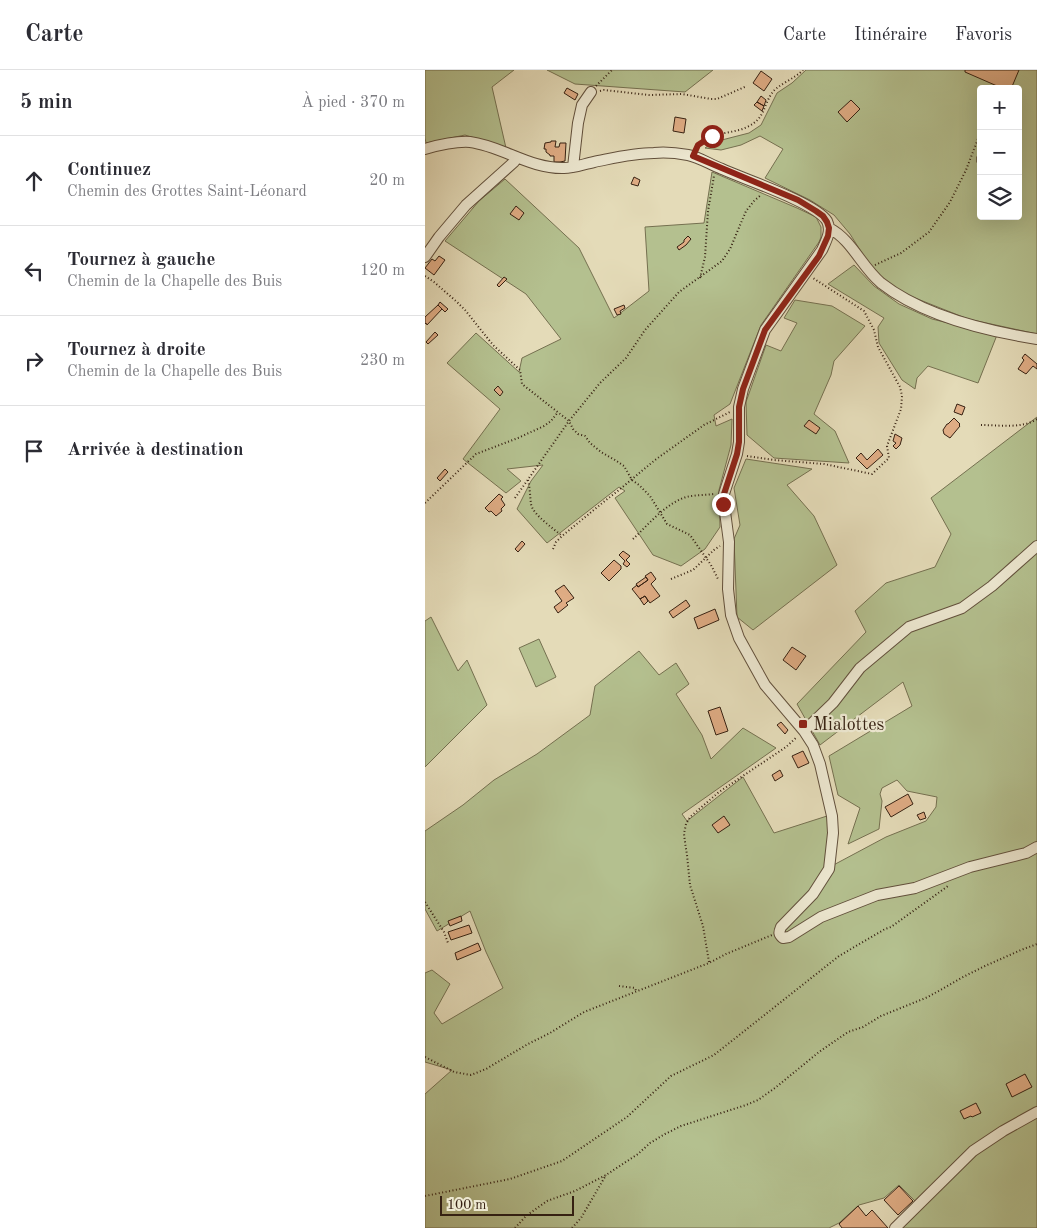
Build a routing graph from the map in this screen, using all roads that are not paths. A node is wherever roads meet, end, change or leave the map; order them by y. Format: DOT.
graph roads {
  1 [pos="591,92"];
  2 [pos="425,149"];
  3 [pos="517,158"];
  4 [pos="573,167"];
  5 [pos="829,228"];
  6 [pos="425,257"];
  7 [pos="1037,340"];
  8 [pos="1037,546"];
  9 [pos="804,731"];
  10 [pos="1037,847"];
  11 [pos="1037,1112"];
  12 [pos="895,1228"];
  1 -- 4 [label="street"];
  2 -- 3 [label="street"];
  3 -- 4 [label="street"];
  3 -- 6 [label="street"];
  4 -- 5 [label="street"];
  5 -- 7 [label="street"];
  5 -- 9 [label="street"];
  8 -- 9 [label="street"];
  9 -- 10 [label="street"];
  11 -- 12 [label="street"];
}
